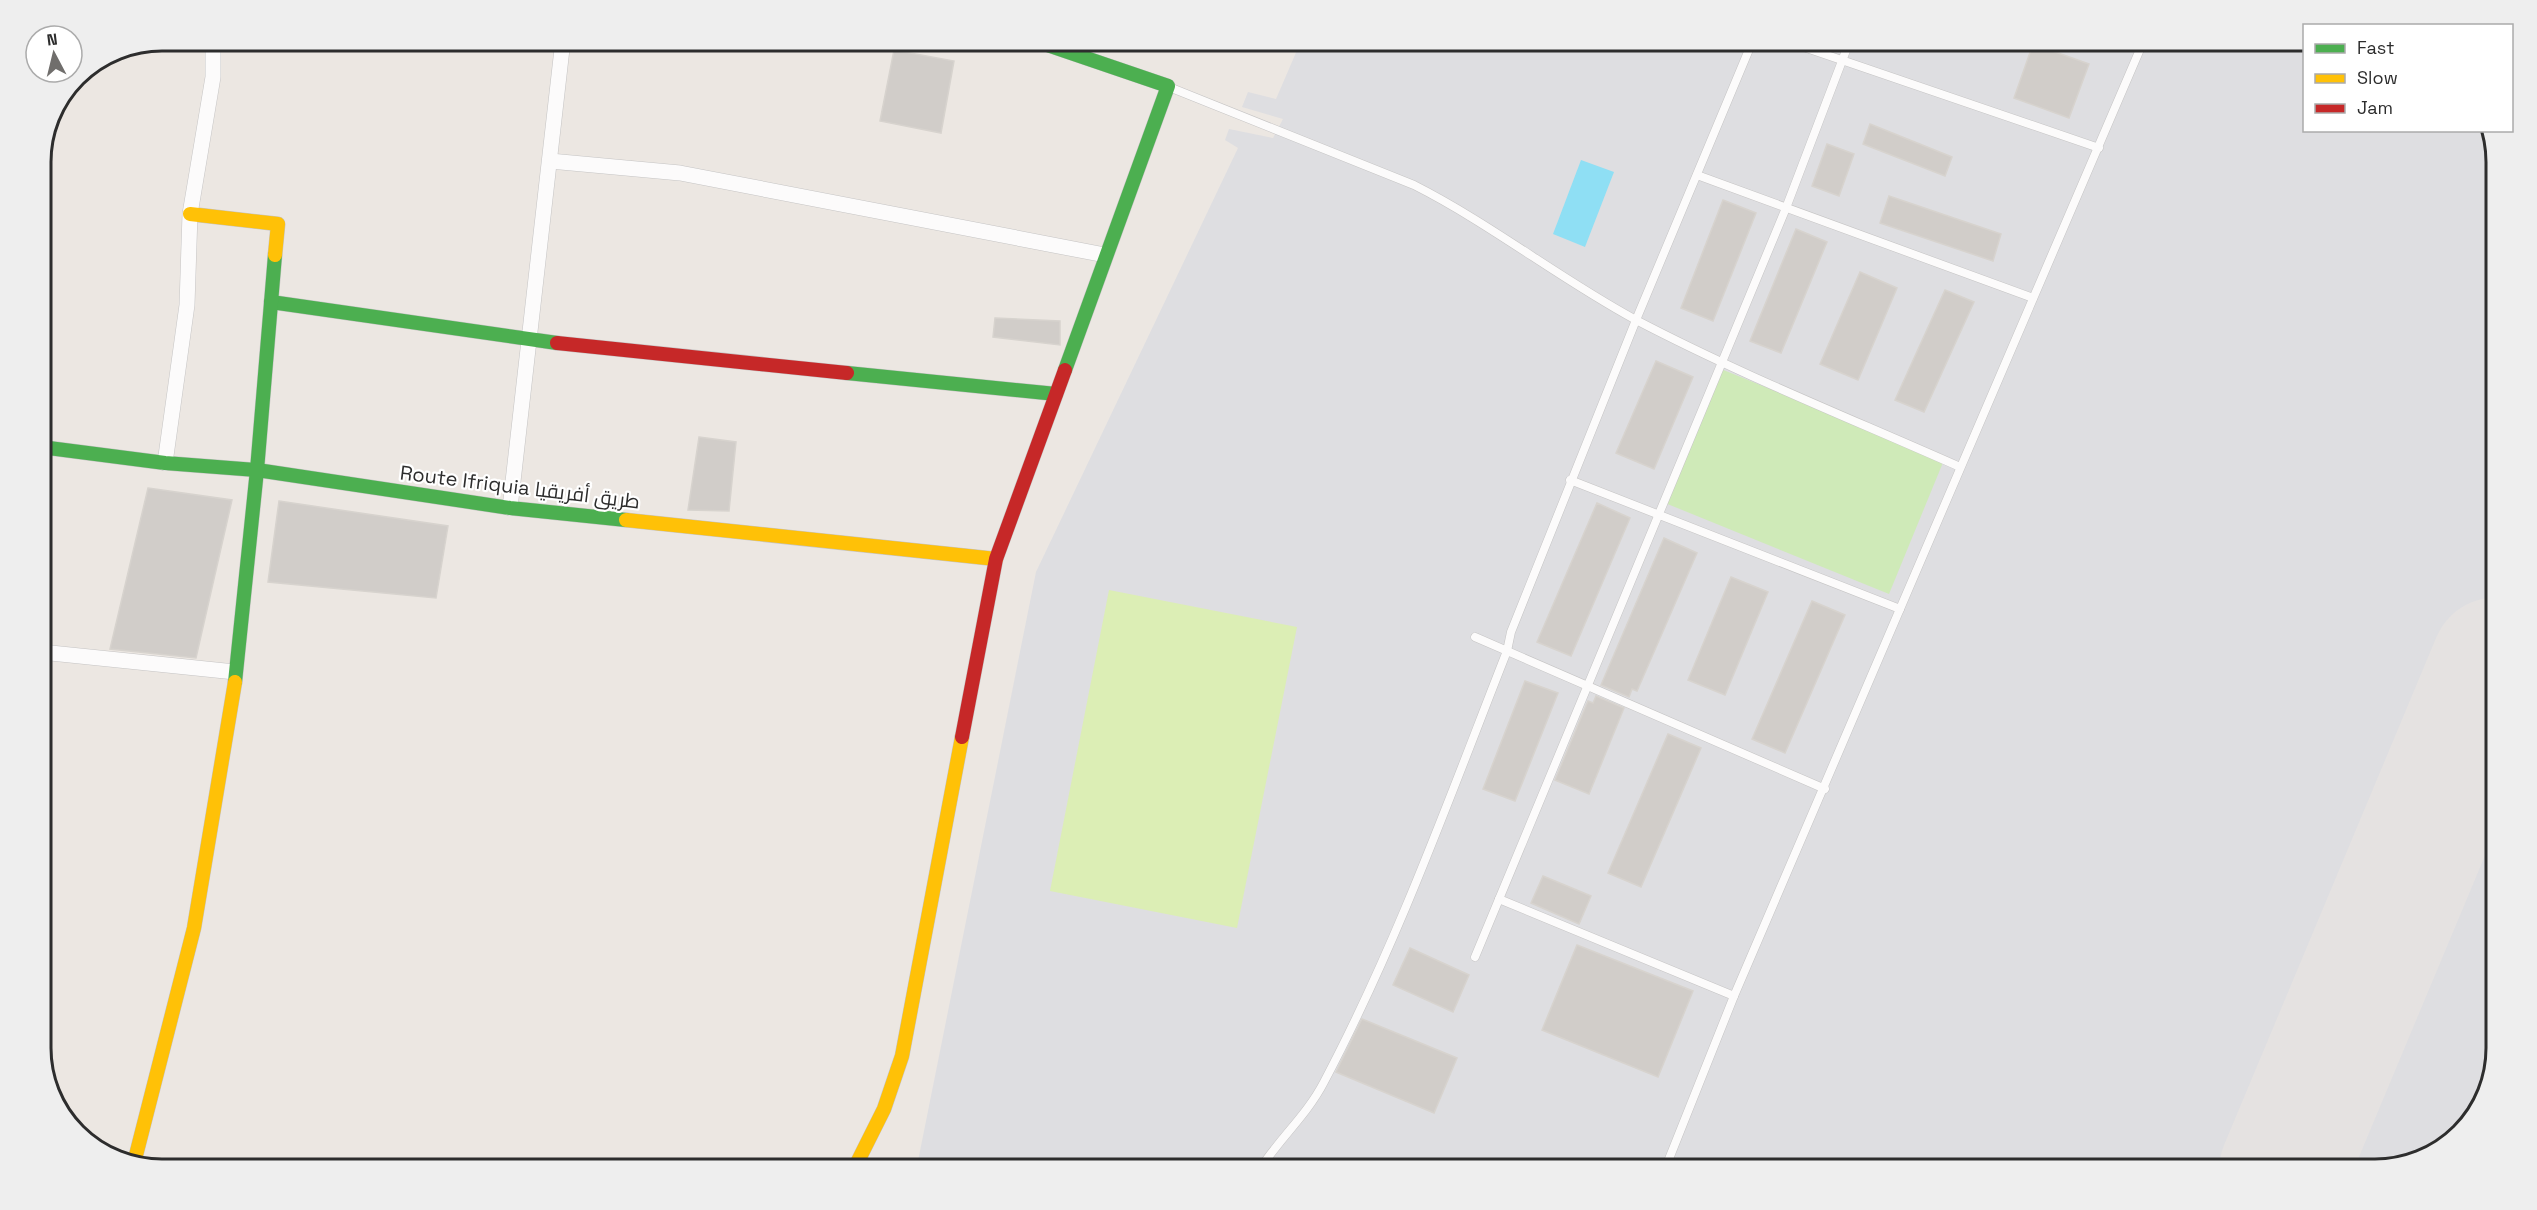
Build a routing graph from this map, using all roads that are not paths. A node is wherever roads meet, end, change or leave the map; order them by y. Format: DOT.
graph roads {
  1 [pos="213,51"];
  2 [pos="562,51"];
  3 [pos="1065,51"];
  4 [pos="1748,51"];
  5 [pos="1814,51"];
  6 [pos="1846,51"];
  7 [pos="2139,51"];
  8 [pos="1843,61"];
  9 [pos="1168,86"];
  10 [pos="2099,148"];
  11 [pos="550,161"];
  12 [pos="1697,175"];
  13 [pos="1786,208"];
  14 [pos="190,214"];
  15 [pos="1106,255"];
  16 [pos="2033,298"];
  17 [pos="271,302"];
  18 [pos="1636,320"];
  19 [pos="530,340"];
  20 [pos="1723,361"];
  21 [pos="1056,394"];
  22 [pos="51,448"];
  23 [pos="165,463"];
  24 [pos="1960,467"];
  25 [pos="257,470"];
  26 [pos="1570,480"];
  27 [pos="510,508"];
  28 [pos="1659,514"];
  29 [pos="996,559"];
  30 [pos="1900,609"];
  31 [pos="1476,637"];
  32 [pos="1507,651"];
  33 [pos="51,653"];
  34 [pos="235,672"];
  35 [pos="1587,686"];
  36 [pos="1825,789"];
  37 [pos="1500,899"];
  38 [pos="1475,957"];
  39 [pos="1734,996"];
  40 [pos="136,1156"];
  41 [pos="859,1159"];
  42 [pos="1269,1159"];
  43 [pos="1669,1159"];
  1 -- 14 [label="street"];
  2 -- 11 [label="street"];
  3 -- 9 [label="street"];
  4 -- 12 [label="lane"];
  5 -- 8 [label="lane"];
  6 -- 8 [label="lane"];
  7 -- 10 [label="lane"];
  8 -- 10 [label="lane"];
  8 -- 13 [label="lane"];
  9 -- 15 [label="street"];
  9 -- 18 [label="lane"];
  10 -- 16 [label="lane"];
  11 -- 15 [label="street"];
  11 -- 19 [label="street"];
  12 -- 13 [label="lane"];
  12 -- 18 [label="lane"];
  13 -- 16 [label="lane"];
  13 -- 20 [label="lane"];
  14 -- 17 [label="street"];
  14 -- 23 [label="street"];
  15 -- 21 [label="street"];
  16 -- 24 [label="lane"];
  17 -- 19 [label="street"];
  17 -- 25 [label="street"];
  18 -- 20 [label="lane"];
  18 -- 26 [label="lane"];
  19 -- 21 [label="street"];
  19 -- 27 [label="street"];
  20 -- 24 [label="lane"];
  20 -- 28 [label="lane"];
  21 -- 29 [label="street"];
  22 -- 23 [label="street, Route Ifriquia طريق أفريقيا"];
  23 -- 25 [label="street, Route Ifriquia طريق أفريقيا"];
  24 -- 30 [label="lane"];
  25 -- 27 [label="street, Route Ifriquia طريق أفريقيا"];
  25 -- 34 [label="street"];
  26 -- 28 [label="lane"];
  26 -- 32 [label="lane"];
  27 -- 29 [label="street, Route Ifriquia طريق أفريقيا"];
  28 -- 30 [label="lane"];
  28 -- 35 [label="lane"];
  29 -- 41 [label="street"];
  30 -- 36 [label="lane"];
  31 -- 32 [label="lane"];
  32 -- 35 [label="lane"];
  32 -- 42 [label="lane"];
  33 -- 34 [label="street"];
  34 -- 40 [label="street"];
  35 -- 36 [label="lane"];
  35 -- 37 [label="lane"];
  36 -- 39 [label="lane"];
  37 -- 38 [label="lane"];
  37 -- 39 [label="lane"];
  39 -- 43 [label="lane"];
}
